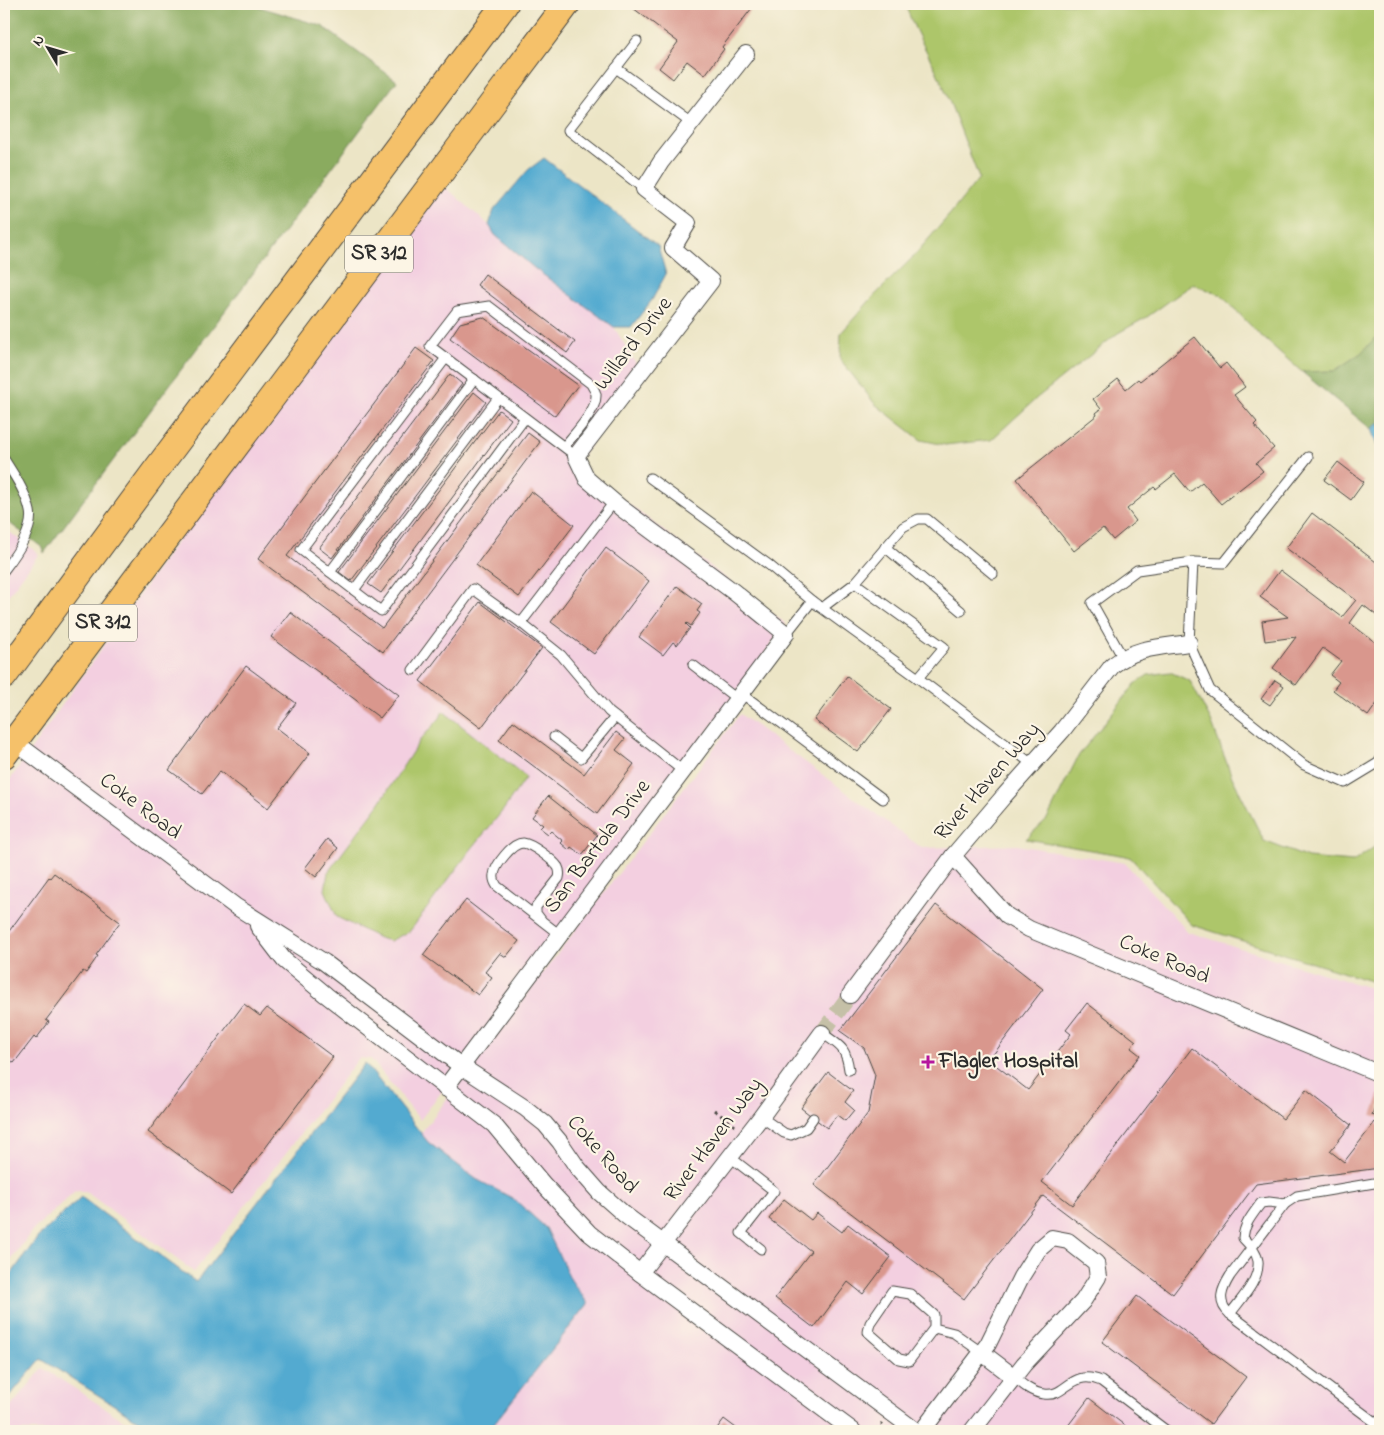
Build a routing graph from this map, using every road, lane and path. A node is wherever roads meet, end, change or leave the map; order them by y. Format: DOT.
graph roads {
  1 [pos="506,4"];
  2 [pos="567,4"];
  3 [pos="637,41"];
  4 [pos="746,54"];
  5 [pos="616,68"];
  6 [pos="691,123"];
  7 [pos="644,189"];
  8 [pos="446,358"];
  9 [pos="474,379"];
  10 [pos="498,398"];
  11 [pos="525,418"];
  12 [pos="570,451"];
  13 [pos="1308,457"];
  14 [pos="4,459"];
  15 [pos="650,478"];
  16 [pos="614,502"];
  17 [pos="885,548"];
  18 [pos="1193,562"];
  19 [pos="4,570"];
  20 [pos="330,572"];
  21 [pos="993,574"];
  22 [pos="855,582"];
  23 [pos="354,590"];
  24 [pos="812,601"];
  25 [pos="822,608"];
  26 [pos="961,611"];
  27 [pos="521,623"];
  28 [pos="786,634"];
  29 [pos="1189,643"];
  30 [pos="1124,658"];
  31 [pos="693,665"];
  32 [pos="413,670"];
  33 [pos="4,676"];
  34 [pos="918,678"];
  35 [pos="739,696"];
  36 [pos="615,717"];
  37 [pos="554,737"];
  38 [pos="7,744"];
  39 [pos="1380,760"];
  40 [pos="1032,764"];
  41 [pos="683,771"];
  42 [pos="883,799"];
  43 [pos="953,856"];
  44 [pos="250,916"];
  45 [pos="542,921"];
  46 [pos="560,935"];
  47 [pos="850,995"];
  48 [pos="822,1033"];
  49 [pos="461,1066"];
  50 [pos="849,1070"];
  51 [pos="1380,1074"];
  52 [pos="446,1088"];
  53 [pos="714,1110"];
  54 [pos="761,1116"];
  55 [pos="812,1118"];
  56 [pos="736,1126"];
  57 [pos="730,1157"];
  58 [pos="1380,1182"];
  59 [pos="1285,1204"];
  60 [pos="664,1244"];
  61 [pos="1252,1248"];
  62 [pos="761,1249"];
  63 [pos="640,1273"];
  64 [pos="1230,1314"];
  65 [pos="934,1328"];
  66 [pos="981,1352"];
  67 [pos="1014,1377"];
  68 [pos="1380,1426"];
  69 [pos="853,1431"];
  70 [pos="916,1431"];
  71 [pos="922,1431"];
  72 [pos="972,1431"];
  73 [pos="1167,1431"];
  1 -- 33 [label="main road, SR 312"];
  2 -- 38 [label="main road, SR 312"];
  3 -- 5 [label="lane"];
  4 -- 6 [label="street"];
  5 -- 6 [label="lane"];
  5 -- 7 [label="lane"];
  6 -- 7 [label="street"];
  7 -- 12 [label="street, Willard Drive"];
  8 -- 9 [label="lane"];
  8 -- 12 [label="lane"];
  8 -- 20 [label="lane"];
  9 -- 10 [label="lane"];
  9 -- 20 [label="lane"];
  10 -- 11 [label="lane"];
  10 -- 23 [label="lane"];
  11 -- 12 [label="lane"];
  11 -- 23 [label="lane"];
  12 -- 16 [label="street"];
  13 -- 18 [label="lane"];
  14 -- 19 [label="lane"];
  15 -- 24 [label="lane"];
  16 -- 27 [label="lane"];
  16 -- 28 [label="street"];
  17 -- 21 [label="lane"];
  17 -- 22 [label="lane"];
  17 -- 26 [label="lane"];
  18 -- 29 [label="lane"];
  18 -- 30 [label="lane"];
  20 -- 23 [label="lane"];
  22 -- 25 [label="lane"];
  22 -- 34 [label="lane"];
  24 -- 25 [label="lane"];
  24 -- 28 [label="lane"];
  25 -- 34 [label="lane"];
  27 -- 32 [label="lane"];
  27 -- 36 [label="lane"];
  28 -- 35 [label="street, San Bartola Drive"];
  29 -- 30 [label="street, River Haven Way"];
  29 -- 39 [label="lane"];
  30 -- 40 [label="street, River Haven Way"];
  31 -- 35 [label="lane"];
  34 -- 40 [label="lane"];
  35 -- 41 [label="street, San Bartola Drive"];
  35 -- 42 [label="lane"];
  36 -- 37 [label="lane"];
  36 -- 41 [label="lane"];
  38 -- 44 [label="street, Coke Road"];
  40 -- 43 [label="street, River Haven Way"];
  41 -- 46 [label="street, San Bartola Drive"];
  43 -- 47 [label="street, River Haven Way"];
  43 -- 51 [label="street, Coke Road"];
  44 -- 49 [label="street, Coke Road"];
  44 -- 52 [label="street, Coke Road"];
  45 -- 45 [label="lane"];
  45 -- 46 [label="lane"];
  46 -- 49 [label="street, San Bartola Drive"];
  48 -- 50 [label="lane"];
  48 -- 54 [label="street, River Haven Way"];
  49 -- 52 [label="street, San Bartola Drive"];
  49 -- 60 [label="street, Coke Road"];
  52 -- 63 [label="street, Coke Road"];
  53 -- 56 [label="path"];
  54 -- 55 [label="lane"];
  54 -- 57 [label="street, River Haven Way"];
  57 -- 60 [label="street, River Haven Way"];
  57 -- 62 [label="lane"];
  58 -- 59 [label="lane"];
  59 -- 61 [label="lane"];
  59 -- 61 [label="lane"];
  60 -- 63 [label="street, River Haven Way"];
  60 -- 70 [label="street, Coke Road"];
  61 -- 64 [label="lane"];
  61 -- 64 [label="lane"];
  63 -- 69 [label="street, Coke Road"];
  64 -- 68 [label="lane"];
  65 -- 65 [label="lane"];
  65 -- 66 [label="lane"];
  66 -- 67 [label="street"];
  66 -- 67 [label="street"];
  66 -- 71 [label="street"];
  67 -- 72 [label="street"];
  67 -- 73 [label="lane"];
}
